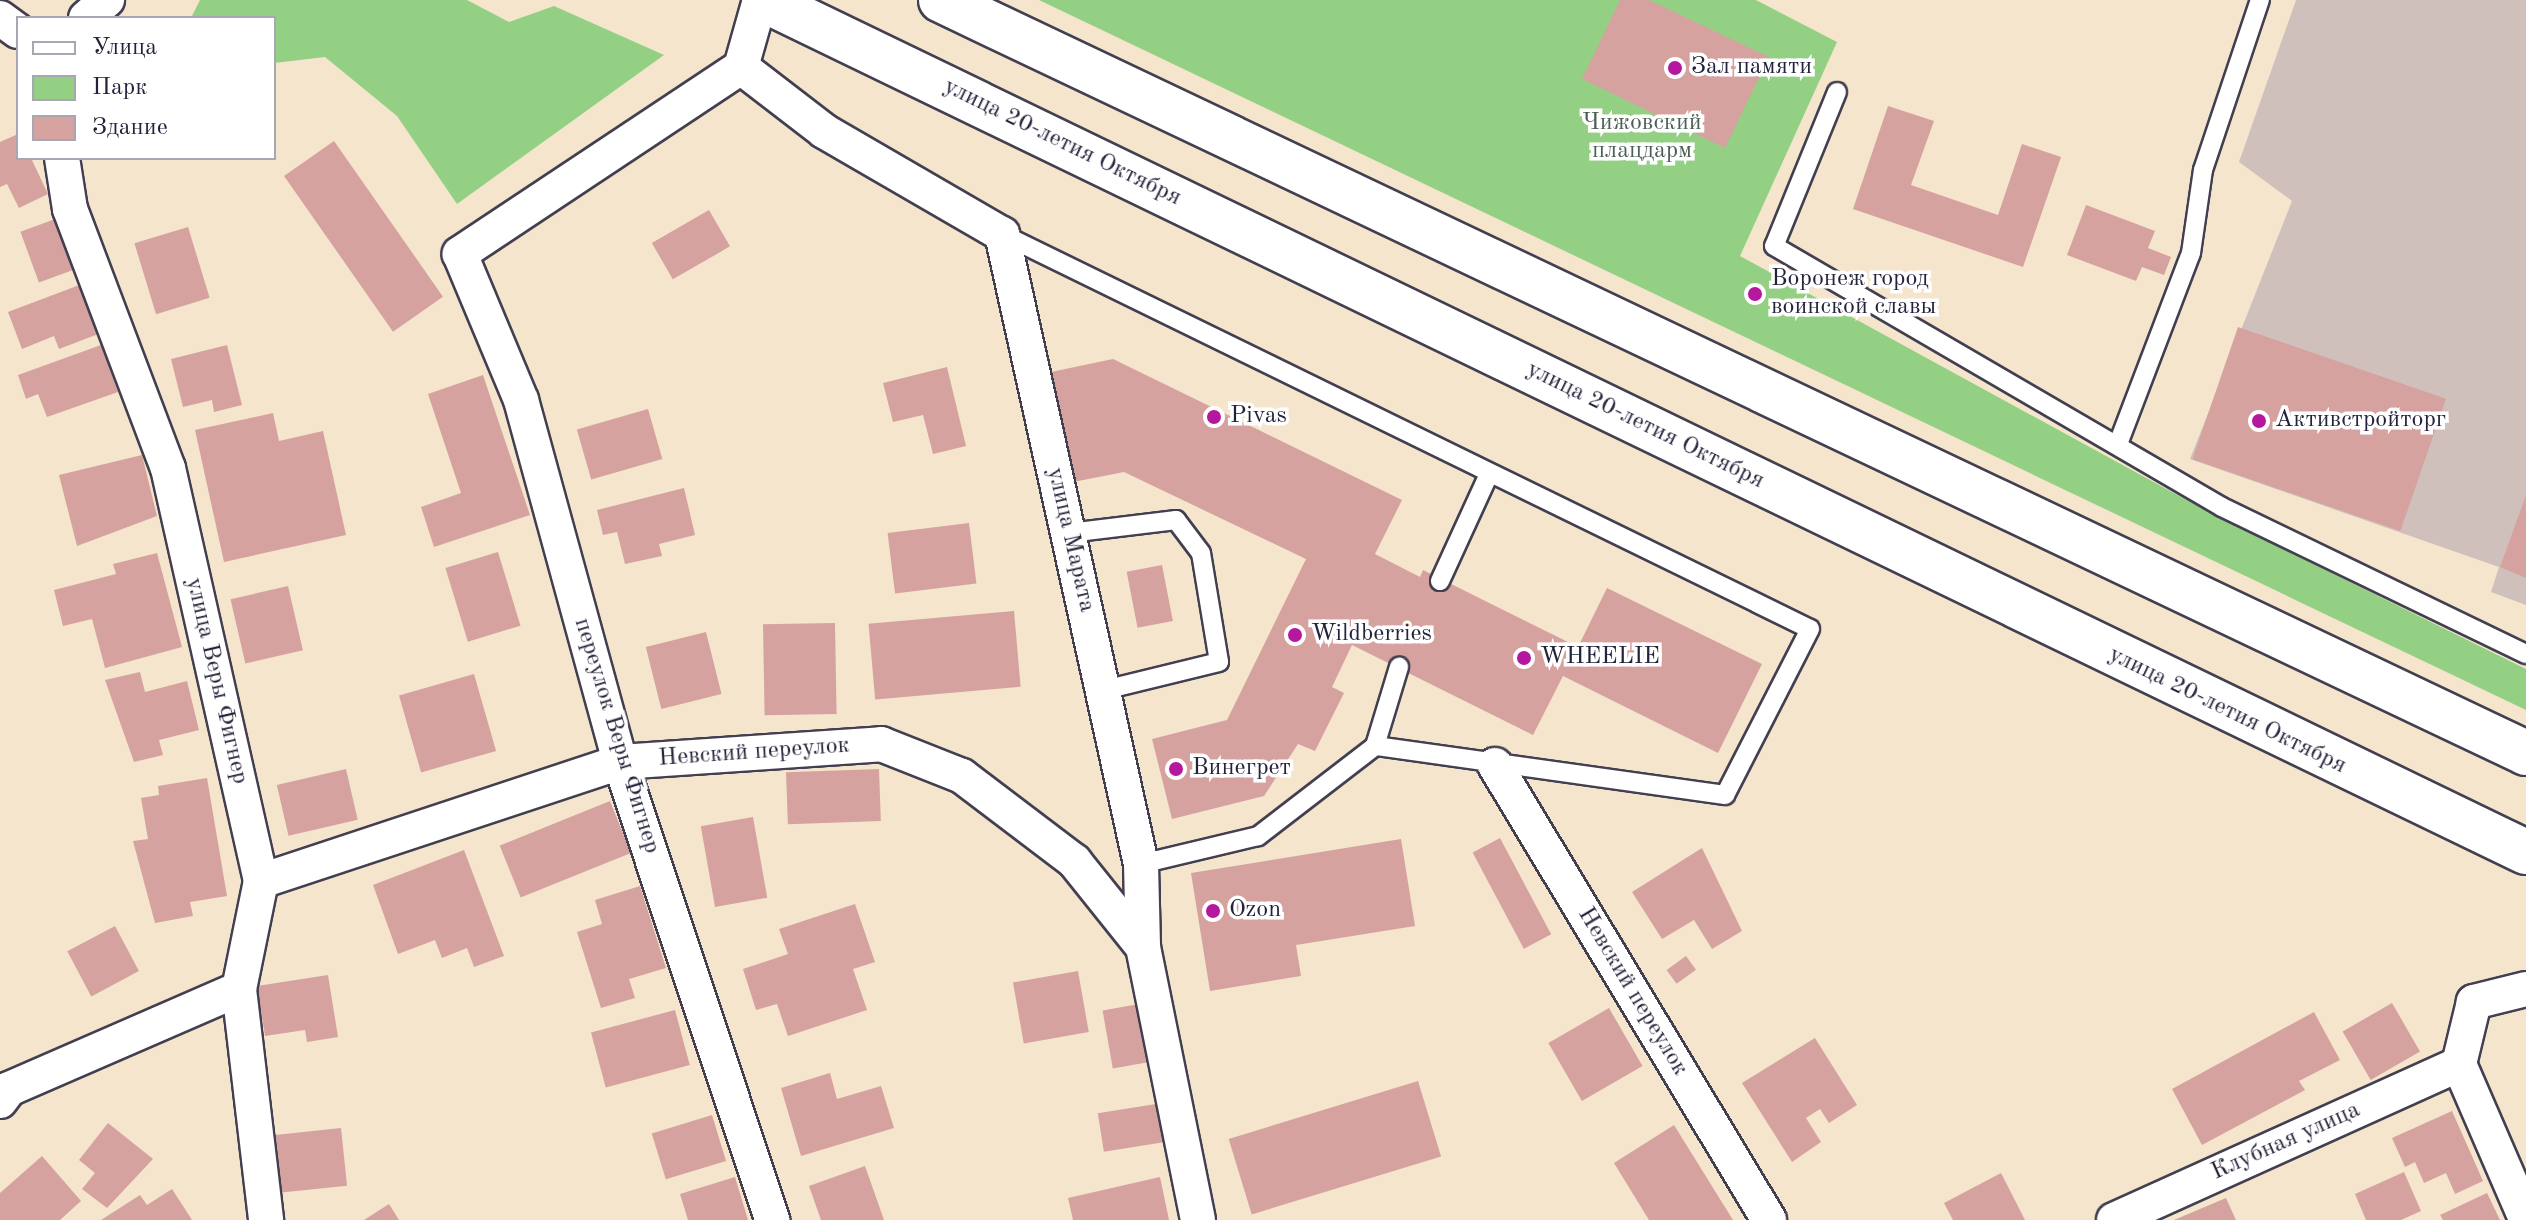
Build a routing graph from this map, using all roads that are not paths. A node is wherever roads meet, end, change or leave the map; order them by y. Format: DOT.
graph roads {
  1 [pos="107,0"];
  2 [pos="762,0"];
  3 [pos="941,0"];
  4 [pos="2260,0"];
  5 [pos="88,16"];
  6 [pos="741,67"];
  7 [pos="1837,92"];
  8 [pos="62,160"];
  9 [pos="1002,234"];
  10 [pos="2118,444"];
  11 [pos="1489,474"];
  12 [pos="1069,533"];
  13 [pos="1440,581"];
  14 [pos="2526,654"];
  15 [pos="1399,667"];
  16 [pos="1104,690"];
  17 [pos="1375,746"];
  18 [pos="2526,753"];
  19 [pos="620,762"];
  20 [pos="1495,765"];
  21 [pos="2526,852"];
  22 [pos="1141,864"];
  23 [pos="261,881"];
  24 [pos="1143,947"];
  25 [pos="239,989"];
  26 [pos="2526,989"];
  27 [pos="2459,1064"];
  28 [pos="3,1092"];
  29 [pos="2526,1219"];
  30 [pos="266,1220"];
  31 [pos="772,1220"];
  32 [pos="1198,1220"];
  33 [pos="1769,1220"];
  34 [pos="2114,1220"];
  1 -- 5 [label="street"];
  2 -- 6 [label="street"];
  2 -- 21 [label="main road, улица 20-летия Октября"];
  3 -- 18 [label="main road"];
  4 -- 10 [label="lane"];
  6 -- 9 [label="street"];
  6 -- 19 [label="street, переулок Веры Фигнер"];
  7 -- 10 [label="lane"];
  8 -- 23 [label="street, улица Веры Фигнер"];
  9 -- 11 [label="lane"];
  9 -- 12 [label="street, улица Марата"];
  10 -- 14 [label="lane"];
  11 -- 13 [label="lane"];
  11 -- 20 [label="lane"];
  12 -- 16 [label="street, улица Марата"];
  12 -- 16 [label="lane"];
  15 -- 17 [label="lane"];
  16 -- 22 [label="street, улица Марата"];
  17 -- 20 [label="lane"];
  17 -- 22 [label="lane"];
  19 -- 23 [label="street, Невский переулок"];
  19 -- 24 [label="street, Невский переулок"];
  19 -- 31 [label="street, переулок Веры Фигнер"];
  20 -- 33 [label="street, Невский переулок"];
  22 -- 24 [label="street, улица Марата"];
  23 -- 25 [label="street, улица Веры Фигнер"];
  24 -- 32 [label="street, улица Марата"];
  25 -- 28 [label="street"];
  25 -- 30 [label="street, улица Веры Фигнер"];
  26 -- 27 [label="street"];
  27 -- 29 [label="street"];
  27 -- 34 [label="street, Клубная улица"];
}
